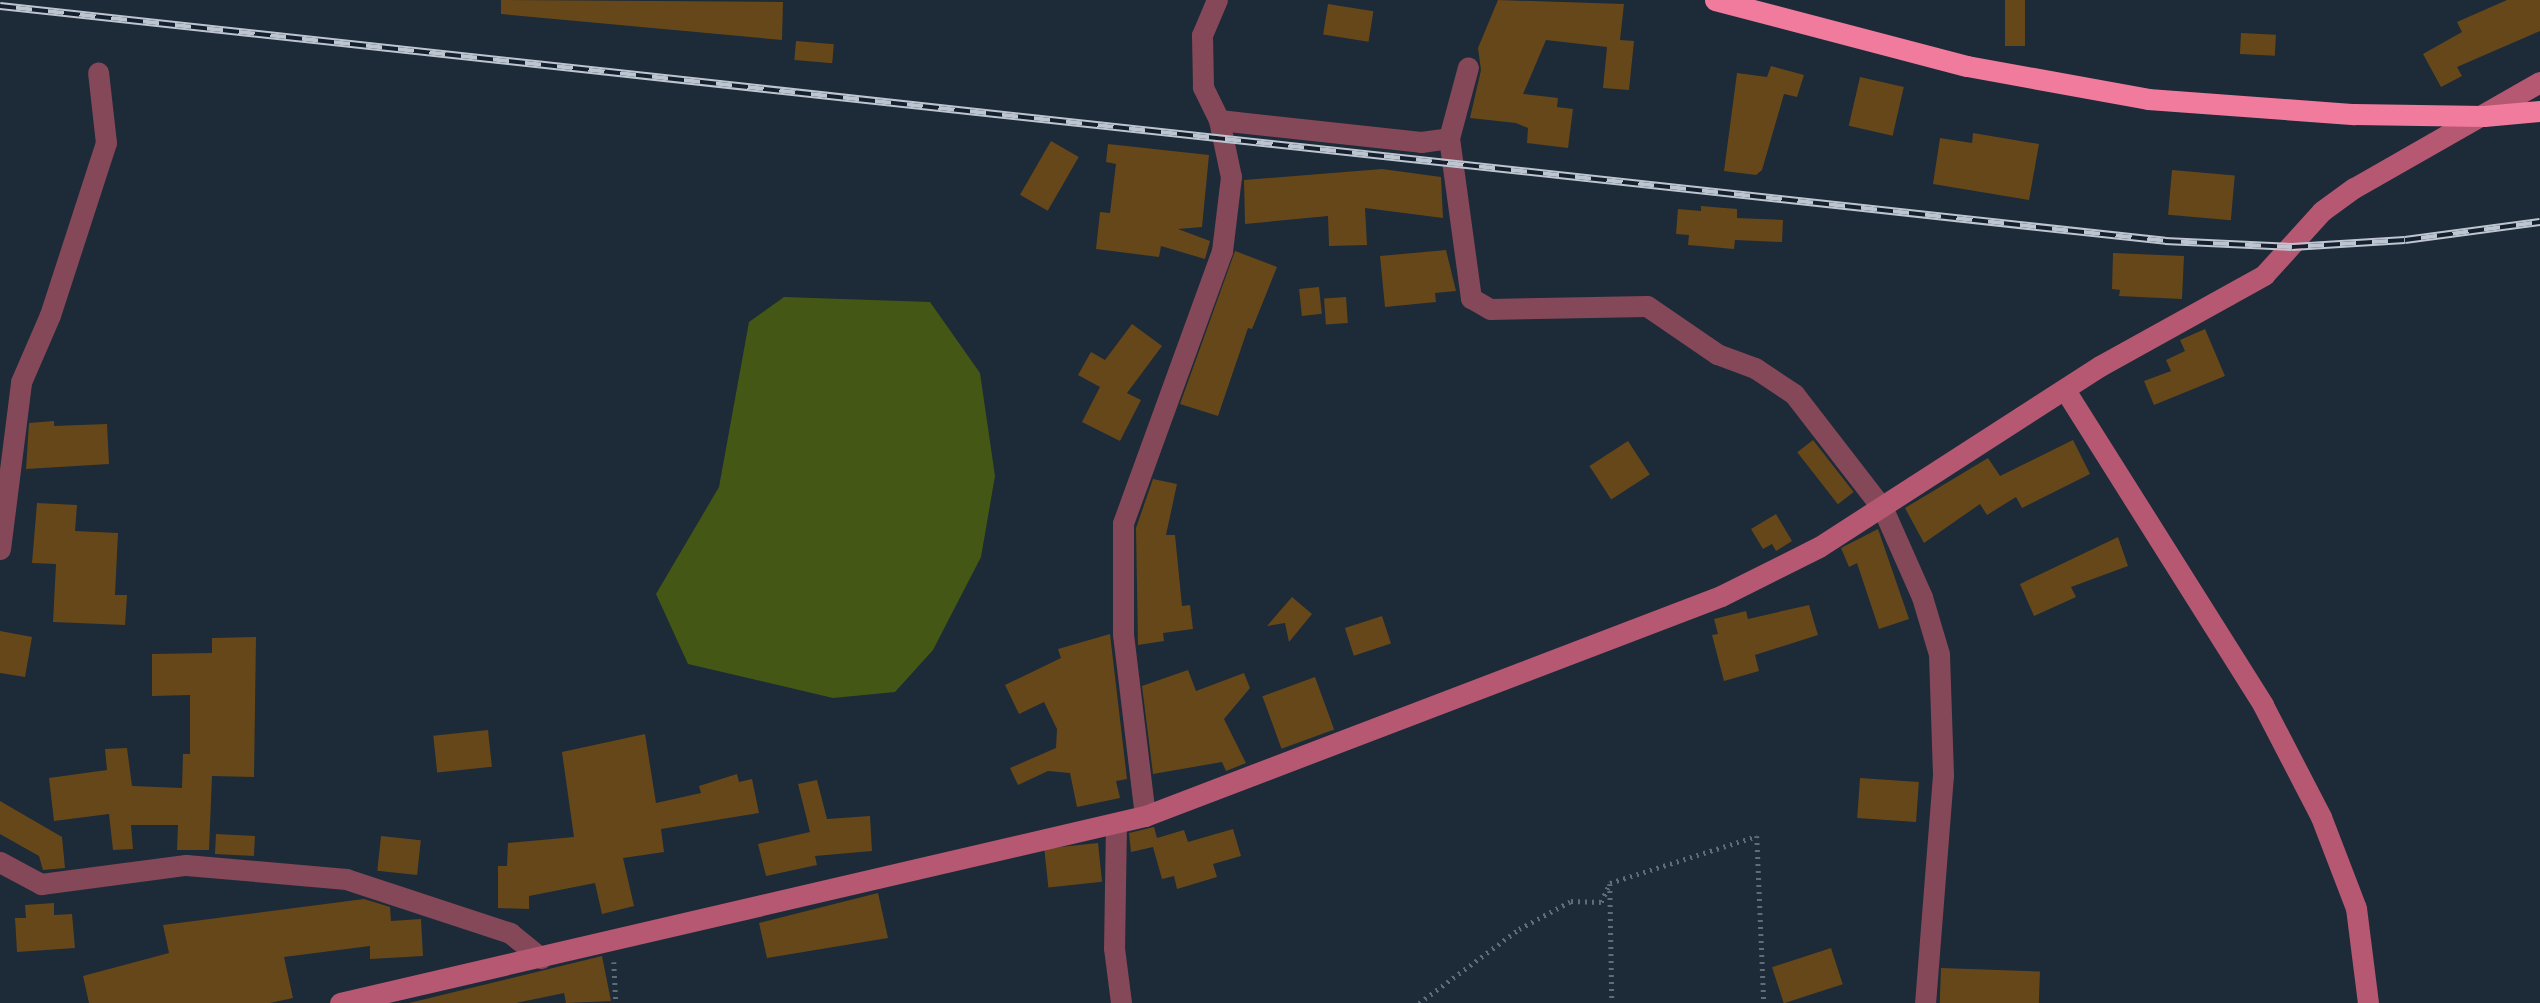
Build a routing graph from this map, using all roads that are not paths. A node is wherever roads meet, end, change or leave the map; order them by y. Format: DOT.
graph roads {
  1 [pos="1217,0"];
  2 [pos="1716,0"];
  3 [pos="1468,68"];
  4 [pos="98,72"];
  5 [pos="2540,82"];
  6 [pos="2540,111"];
  7 [pos="2484,116"];
  8 [pos="1219,120"];
  9 [pos="1449,138"];
  10 [pos="2065,390"];
  11 [pos="1883,509"];
  12 [pos="0,549"];
  13 [pos="1144,816"];
  14 [pos="1116,823"];
  15 [pos="0,862"];
  16 [pos="541,958"];
  17 [pos="340,1003"];
  18 [pos="1121,1003"];
  19 [pos="1925,1003"];
  20 [pos="2368,1003"];
  1 -- 8 [label="street"];
  2 -- 7 [label="highway"];
  3 -- 9 [label="street"];
  4 -- 12 [label="street"];
  5 -- 7 [label="street"];
  6 -- 7 [label="highway"];
  7 -- 10 [label="street"];
  8 -- 9 [label="street"];
  8 -- 13 [label="street"];
  9 -- 11 [label="street"];
  10 -- 11 [label="street"];
  10 -- 20 [label="street"];
  11 -- 13 [label="street"];
  11 -- 19 [label="street"];
  13 -- 14 [label="street"];
  14 -- 16 [label="street"];
  14 -- 18 [label="street"];
  15 -- 16 [label="street"];
  16 -- 17 [label="street"];
}
